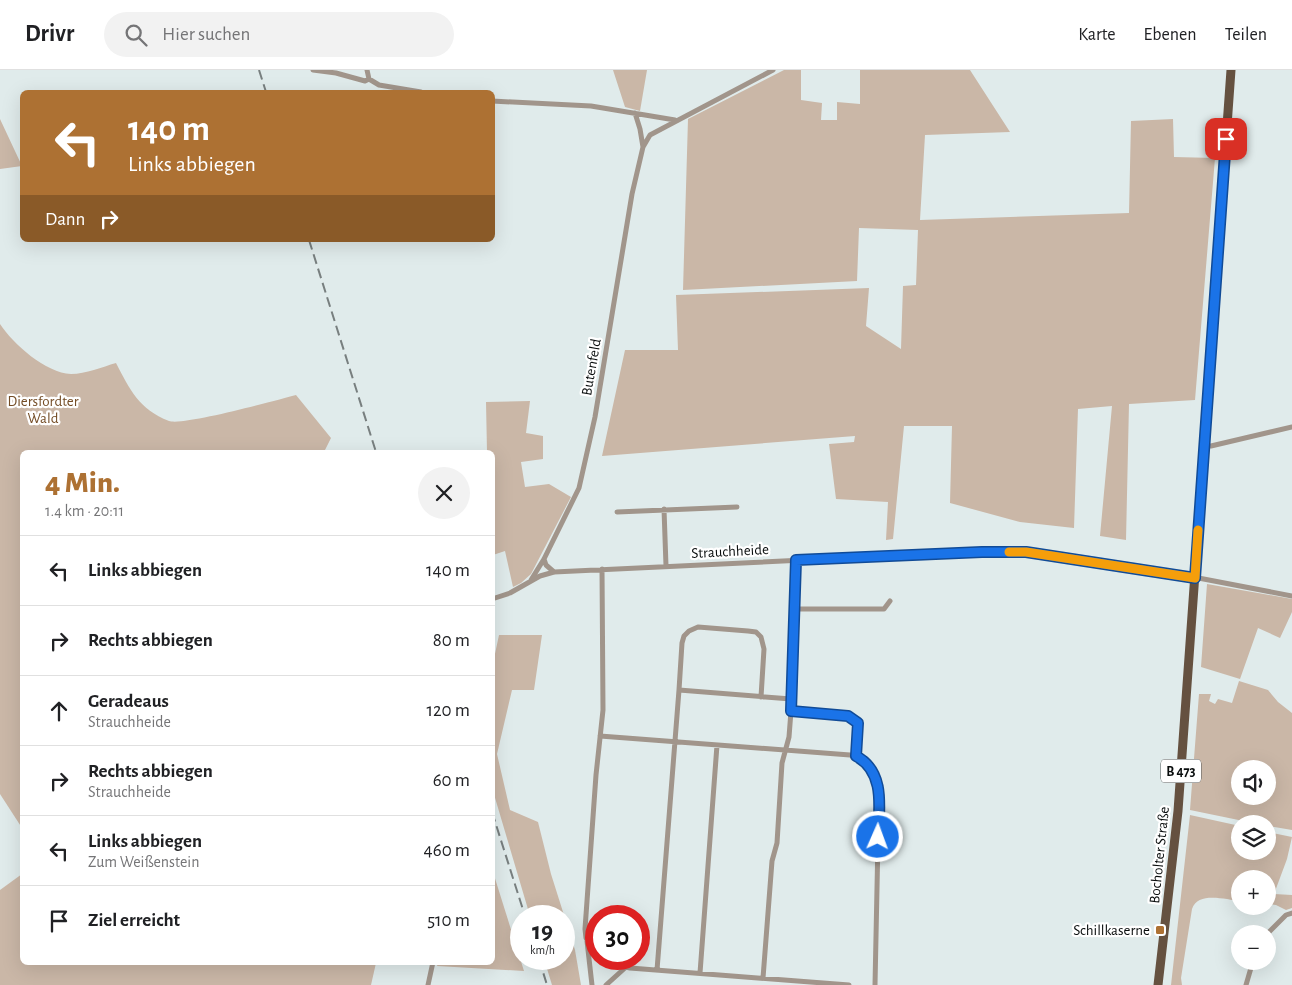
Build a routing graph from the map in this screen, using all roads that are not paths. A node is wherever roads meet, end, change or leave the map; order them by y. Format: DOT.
graph roads {
  1 [pos="313,70"];
  2 [pos="366,70"];
  3 [pos="772,70"];
  4 [pos="1231,70"];
  5 [pos="369,80"];
  6 [pos="410,90"];
  7 [pos="495,101"];
  8 [pos="634,113"];
  9 [pos="675,120"];
  10 [pos="643,147"];
  11 [pos="1292,427"];
  12 [pos="1204,446"];
  13 [pos="736,507"];
  14 [pos="664,509"];
  15 [pos="617,512"];
  16 [pos="544,559"];
  17 [pos="796,560"];
  18 [pos="666,566"];
  19 [pos="602,569"];
  20 [pos="554,572"];
  21 [pos="1195,575"];
  22 [pos="531,580"];
  23 [pos="1292,596"];
  24 [pos="495,598"];
  25 [pos="890,602"];
  26 [pos="794,609"];
  27 [pos="679,690"];
  28 [pos="761,697"];
  29 [pos="791,699"];
  30 [pos="791,711"];
  31 [pos="600,736"];
  32 [pos="675,741"];
  33 [pos="717,745"];
  34 [pos="786,750"];
  35 [pos="856,756"];
  36 [pos="587,905"];
  37 [pos="1292,913"];
  38 [pos="1276,926"];
  39 [pos="432,965"];
  40 [pos="650,969"];
  41 [pos="590,970"];
  42 [pos="623,970"];
  43 [pos="657,970"];
  44 [pos="1251,970"];
  45 [pos="700,974"];
  46 [pos="763,978"];
  47 [pos="428,985"];
  48 [pos="592,985"];
  49 [pos="606,985"];
  50 [pos="849,985"];
  51 [pos="875,985"];
  52 [pos="1158,985"];
  53 [pos="1246,985"];
  1 -- 5 [label="street"];
  2 -- 5 [label="street"];
  3 -- 9 [label="street, Butenfeld"];
  4 -- 12 [label="main road, B 473"];
  5 -- 6 [label="street"];
  7 -- 8 [label="street"];
  8 -- 9 [label="street"];
  8 -- 10 [label="street, Butenfeld"];
  9 -- 10 [label="street, Butenfeld"];
  10 -- 16 [label="street, Butenfeld"];
  11 -- 12 [label="street"];
  12 -- 21 [label="main road, B 473"];
  13 -- 14 [label="street"];
  14 -- 15 [label="street"];
  14 -- 18 [label="street"];
  16 -- 20 [label="street"];
  16 -- 22 [label="street, Butenfeld"];
  17 -- 18 [label="street, Strauchheide"];
  17 -- 21 [label="street, Strauchheide"];
  17 -- 26 [label="street"];
  18 -- 19 [label="street, Strauchheide"];
  19 -- 20 [label="street, Strauchheide"];
  19 -- 31 [label="street"];
  20 -- 22 [label="street, Strauchheide"];
  21 -- 23 [label="street, Strauchheide"];
  21 -- 52 [label="main road, Bocholter Straße / B 473"];
  22 -- 24 [label="street, Strauchheide"];
  25 -- 26 [label="street"];
  26 -- 29 [label="street"];
  27 -- 28 [label="street"];
  27 -- 28 [label="street"];
  27 -- 32 [label="street"];
  28 -- 29 [label="street"];
  29 -- 30 [label="street"];
  30 -- 34 [label="street"];
  30 -- 35 [label="street"];
  31 -- 32 [label="street"];
  31 -- 36 [label="street"];
  32 -- 33 [label="street"];
  32 -- 43 [label="street"];
  33 -- 34 [label="street"];
  33 -- 45 [label="street"];
  34 -- 35 [label="street"];
  34 -- 46 [label="street"];
  35 -- 51 [label="street"];
  37 -- 38 [label="street"];
  39 -- 47 [label="street"];
  40 -- 43 [label="street"];
  41 -- 48 [label="street"];
  42 -- 49 [label="street"];
  43 -- 45 [label="street"];
  44 -- 53 [label="street"];
  45 -- 46 [label="street"];
  46 -- 50 [label="street"];
}
